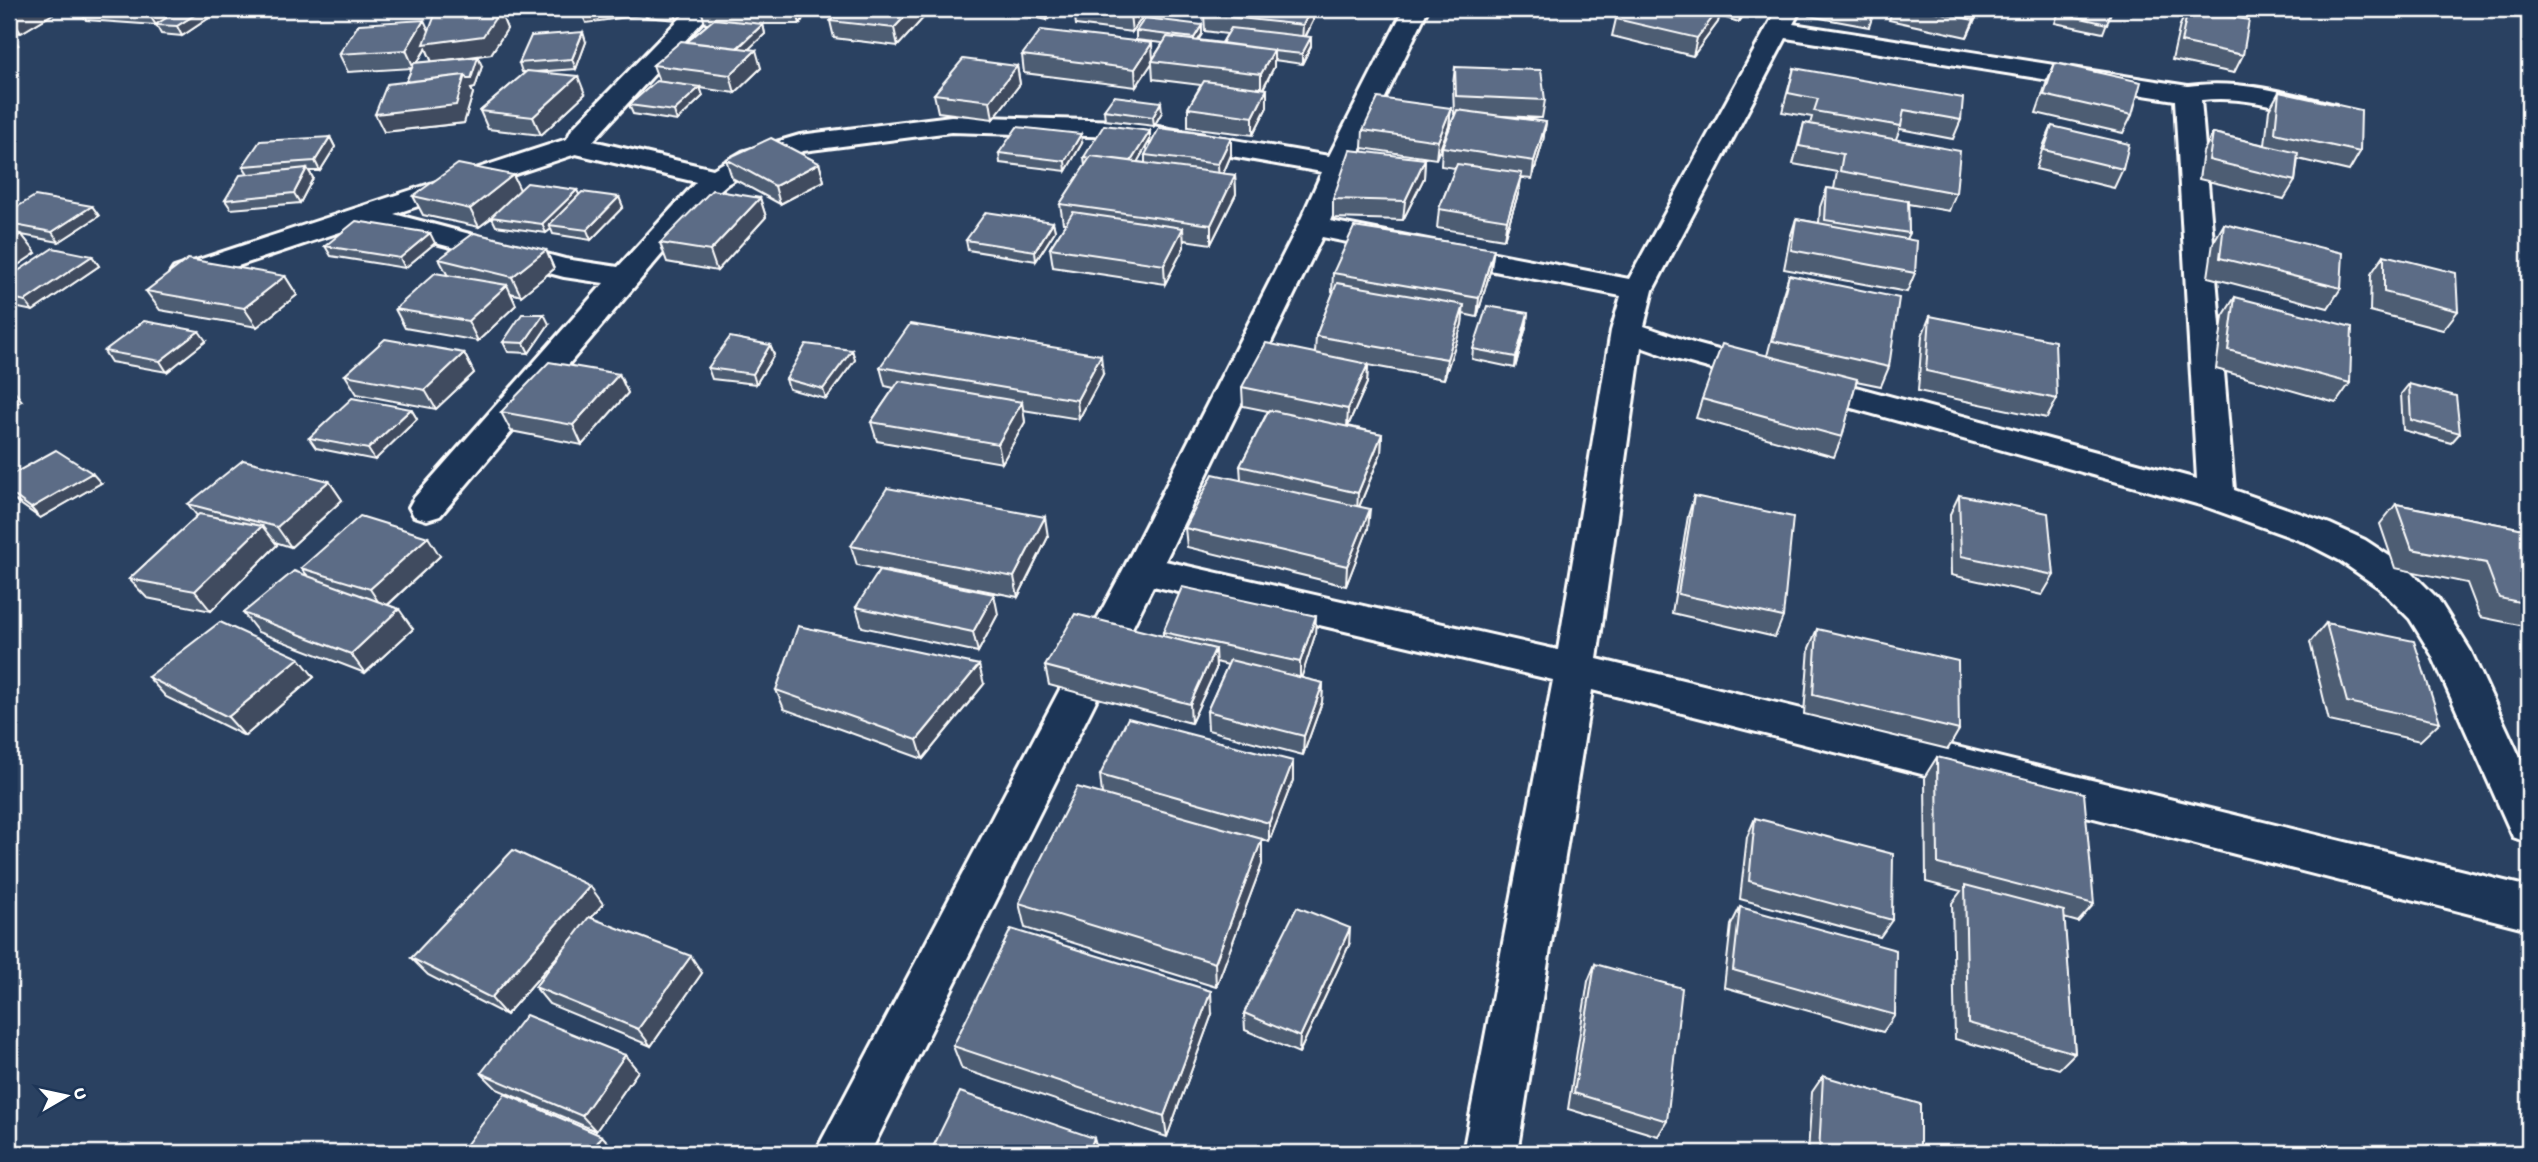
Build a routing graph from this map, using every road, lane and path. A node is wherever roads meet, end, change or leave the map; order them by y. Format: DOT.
graph roads {
  1 [pos="702,9"];
  2 [pos="1416,9"];
  3 [pos="1784,19"];
  4 [pos="2188,93"];
  5 [pos="2345,115"];
  6 [pos="579,144"];
  7 [pos="1338,166"];
  8 [pos="717,178"];
  9 [pos="366,216"];
  10 [pos="1312,226"];
  11 [pos="185,274"];
  12 [pos="626,277"];
  13 [pos="1639,290"];
  14 [pos="1627,331"];
  15 [pos="2216,497"];
  16 [pos="428,508"];
  17 [pos="1142,570"];
  18 [pos="1560,666"];
  19 [pos="2529,824"];
  20 [pos="2529,908"];
  21 [pos="842,1153"];
  22 [pos="1490,1153"];
  1 -- 6 [label="street"];
  2 -- 7 [label="street"];
  3 -- 4 [label="street"];
  3 -- 13 [label="street"];
  4 -- 5 [label="street"];
  4 -- 15 [label="street"];
  6 -- 8 [label="street"];
  6 -- 9 [label="street"];
  7 -- 8 [label="street"];
  7 -- 10 [label="street"];
  8 -- 12 [label="street"];
  9 -- 11 [label="street"];
  9 -- 12 [label="street"];
  10 -- 13 [label="street"];
  10 -- 17 [label="street"];
  12 -- 16 [label="street"];
  13 -- 14 [label="street"];
  14 -- 15 [label="street"];
  14 -- 18 [label="street"];
  15 -- 19 [label="street"];
  17 -- 18 [label="street"];
  17 -- 21 [label="street"];
  18 -- 20 [label="street"];
  18 -- 22 [label="street"];
}
